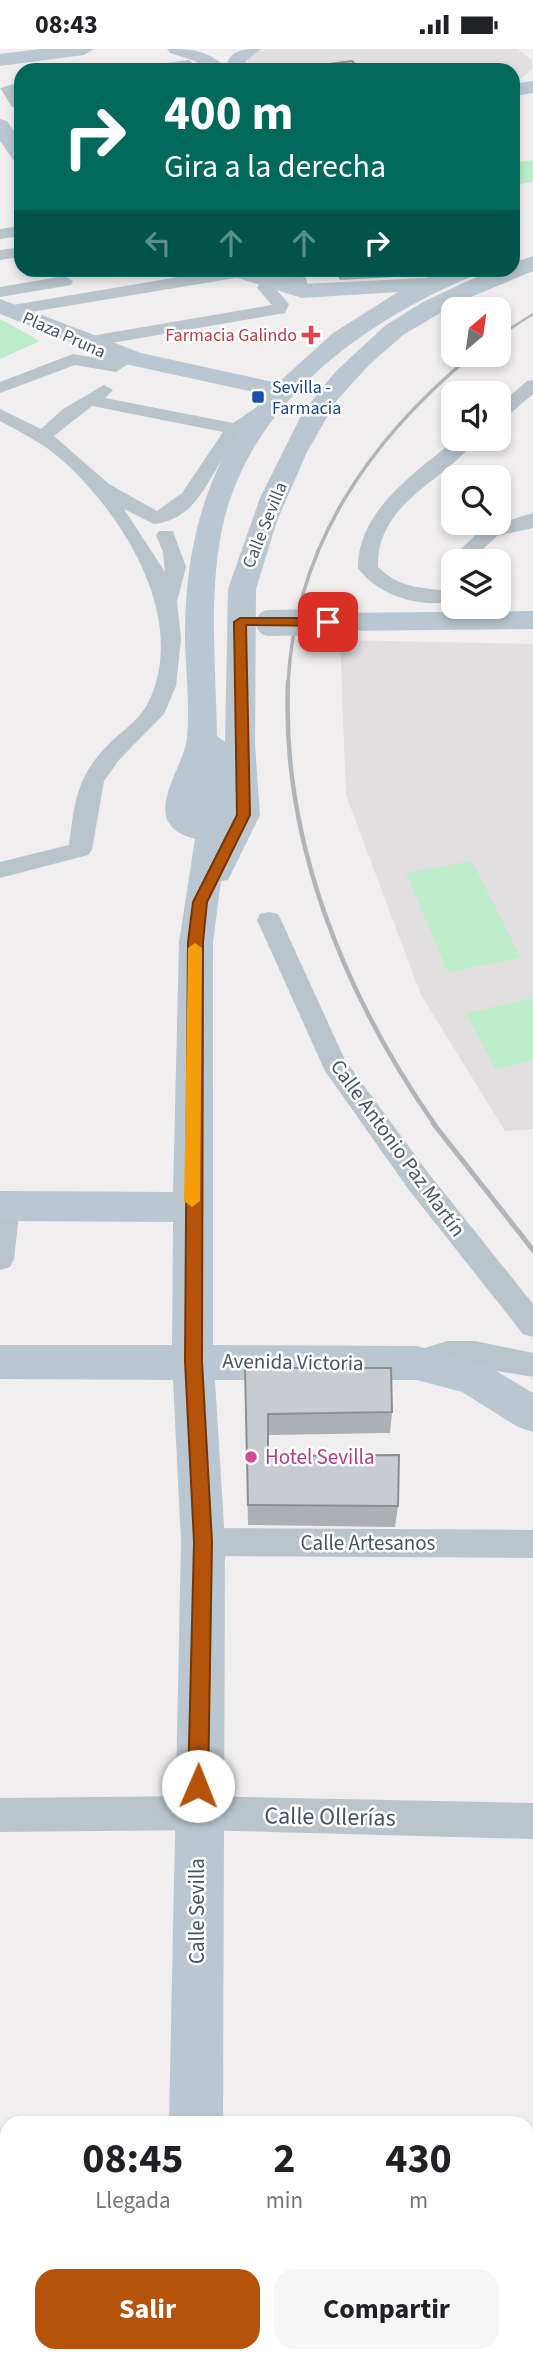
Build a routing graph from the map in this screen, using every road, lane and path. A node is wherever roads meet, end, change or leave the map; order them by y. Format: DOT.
graph roads {
  1 [pos="84,49"];
  2 [pos="177,49"];
  3 [pos="251,49"];
  4 [pos="0,60"];
  5 [pos="211,63"];
  6 [pos="236,63"];
  7 [pos="14,86"];
  8 [pos="14,99"];
  9 [pos="298,277"];
  10 [pos="456,277"];
  11 [pos="499,277"];
  12 [pos="76,279"];
  13 [pos="249,279"];
  14 [pos="426,295"];
  15 [pos="3,304"];
  16 [pos="75,318"];
  17 [pos="48,323"];
  18 [pos="340,339"];
  19 [pos="90,341"];
  20 [pos="374,347"];
  21 [pos="134,359"];
  22 [pos="316,361"];
  23 [pos="352,371"];
  24 [pos="533,385"];
  25 [pos="0,388"];
  26 [pos="280,397"];
  27 [pos="89,400"];
  28 [pos="511,404"];
  29 [pos="0,414"];
  30 [pos="236,429"];
  31 [pos="43,437"];
  32 [pos="454,451"];
  33 [pos="102,488"];
  34 [pos="185,503"];
  35 [pos="136,506"];
  36 [pos="533,519"];
  37 [pos="159,523"];
  38 [pos="132,531"];
  39 [pos="471,549"];
  40 [pos="167,600"];
  41 [pos="441,605"];
  42 [pos="441,609"];
  43 [pos="511,617"];
  44 [pos="533,620"];
  45 [pos="240,622"];
  46 [pos="242,803"];
  47 [pos="212,832"];
  48 [pos="0,870"];
  49 [pos="200,902"];
  50 [pos="269,920"];
  51 [pos="3,1206"];
  52 [pos="192,1207"];
  53 [pos="0,1259"];
  54 [pos="533,1325"];
  55 [pos="0,1361"];
  56 [pos="193,1361"];
  57 [pos="533,1365"];
  58 [pos="487,1368"];
  59 [pos="533,1414"];
  60 [pos="203,1542"];
  61 [pos="533,1544"];
  62 [pos="198,1814"];
  63 [pos="0,1815"];
  64 [pos="533,1821"];
  65 [pos="196,2116"];
  1 -- 4 [label="main road"];
  2 -- 5 [label="main road"];
  3 -- 6 [label="main road"];
  7 -- 8 [label="street"];
  9 -- 13 [label="street"];
  10 -- 14 [label="main road, Calle Sevilla"];
  11 -- 14 [label="main road, Calle Sevilla"];
  12 -- 15 [label="street"];
  13 -- 14 [label="main road"];
  13 -- 15 [label="street"];
  13 -- 19 [label="street"];
  14 -- 18 [label="main road, Calle Sevilla"];
  14 -- 20 [label="main road, Calle Sevilla"];
  15 -- 17 [label="main road"];
  15 -- 25 [label="street, Plaza Pruna"];
  16 -- 17 [label="street"];
  17 -- 19 [label="main road"];
  18 -- 20 [label="main road"];
  18 -- 22 [label="main road, Calle Sevilla"];
  19 -- 21 [label="main road"];
  20 -- 23 [label="main road, Calle Sevilla"];
  21 -- 26 [label="main road"];
  21 -- 27 [label="street"];
  22 -- 23 [label="main road"];
  22 -- 26 [label="main road, Calle Sevilla"];
  23 -- 45 [label="main road, Calle Sevilla"];
  24 -- 28 [label="street"];
  26 -- 30 [label="street"];
  26 -- 47 [label="main road, Calle Sevilla"];
  27 -- 30 [label="street"];
  27 -- 31 [label="street"];
  29 -- 31 [label="street"];
  30 -- 34 [label="street"];
  31 -- 33 [label="street"];
  32 -- 41 [label="street"];
  33 -- 35 [label="street"];
  33 -- 38 [label="street"];
  34 -- 35 [label="street"];
  34 -- 37 [label="street"];
  35 -- 37 [label="street"];
  36 -- 39 [label="street"];
  37 -- 38 [label="street"];
  37 -- 40 [label="street"];
  38 -- 40 [label="street"];
  40 -- 48 [label="street"];
  42 -- 45 [label="main road, bridge"];
  43 -- 44 [label="main road"];
  45 -- 46 [label="main road, Calle Sevilla"];
  46 -- 47 [label="main road"];
  46 -- 49 [label="main road, Calle Sevilla"];
  47 -- 49 [label="main road, Calle Sevilla"];
  49 -- 52 [label="main road, Calle Sevilla"];
  50 -- 54 [label="street, Calle Antonio Paz Martín"];
  51 -- 52 [label="main road"];
  51 -- 53 [label="street"];
  52 -- 56 [label="main road, Calle Sevilla"];
  55 -- 56 [label="main road, Avenida Victoria"];
  56 -- 58 [label="main road, Avenida Victoria"];
  56 -- 60 [label="main road, Calle Sevilla"];
  57 -- 58 [label="street"];
  58 -- 59 [label="main road, Avenida Victoria"];
  60 -- 61 [label="street, Calle Artesanos"];
  60 -- 62 [label="main road, Calle Sevilla"];
  62 -- 63 [label="street, Calle Ollerías"];
  62 -- 64 [label="street, Calle Ollerías"];
  62 -- 65 [label="main road, Calle Sevilla"];
}
